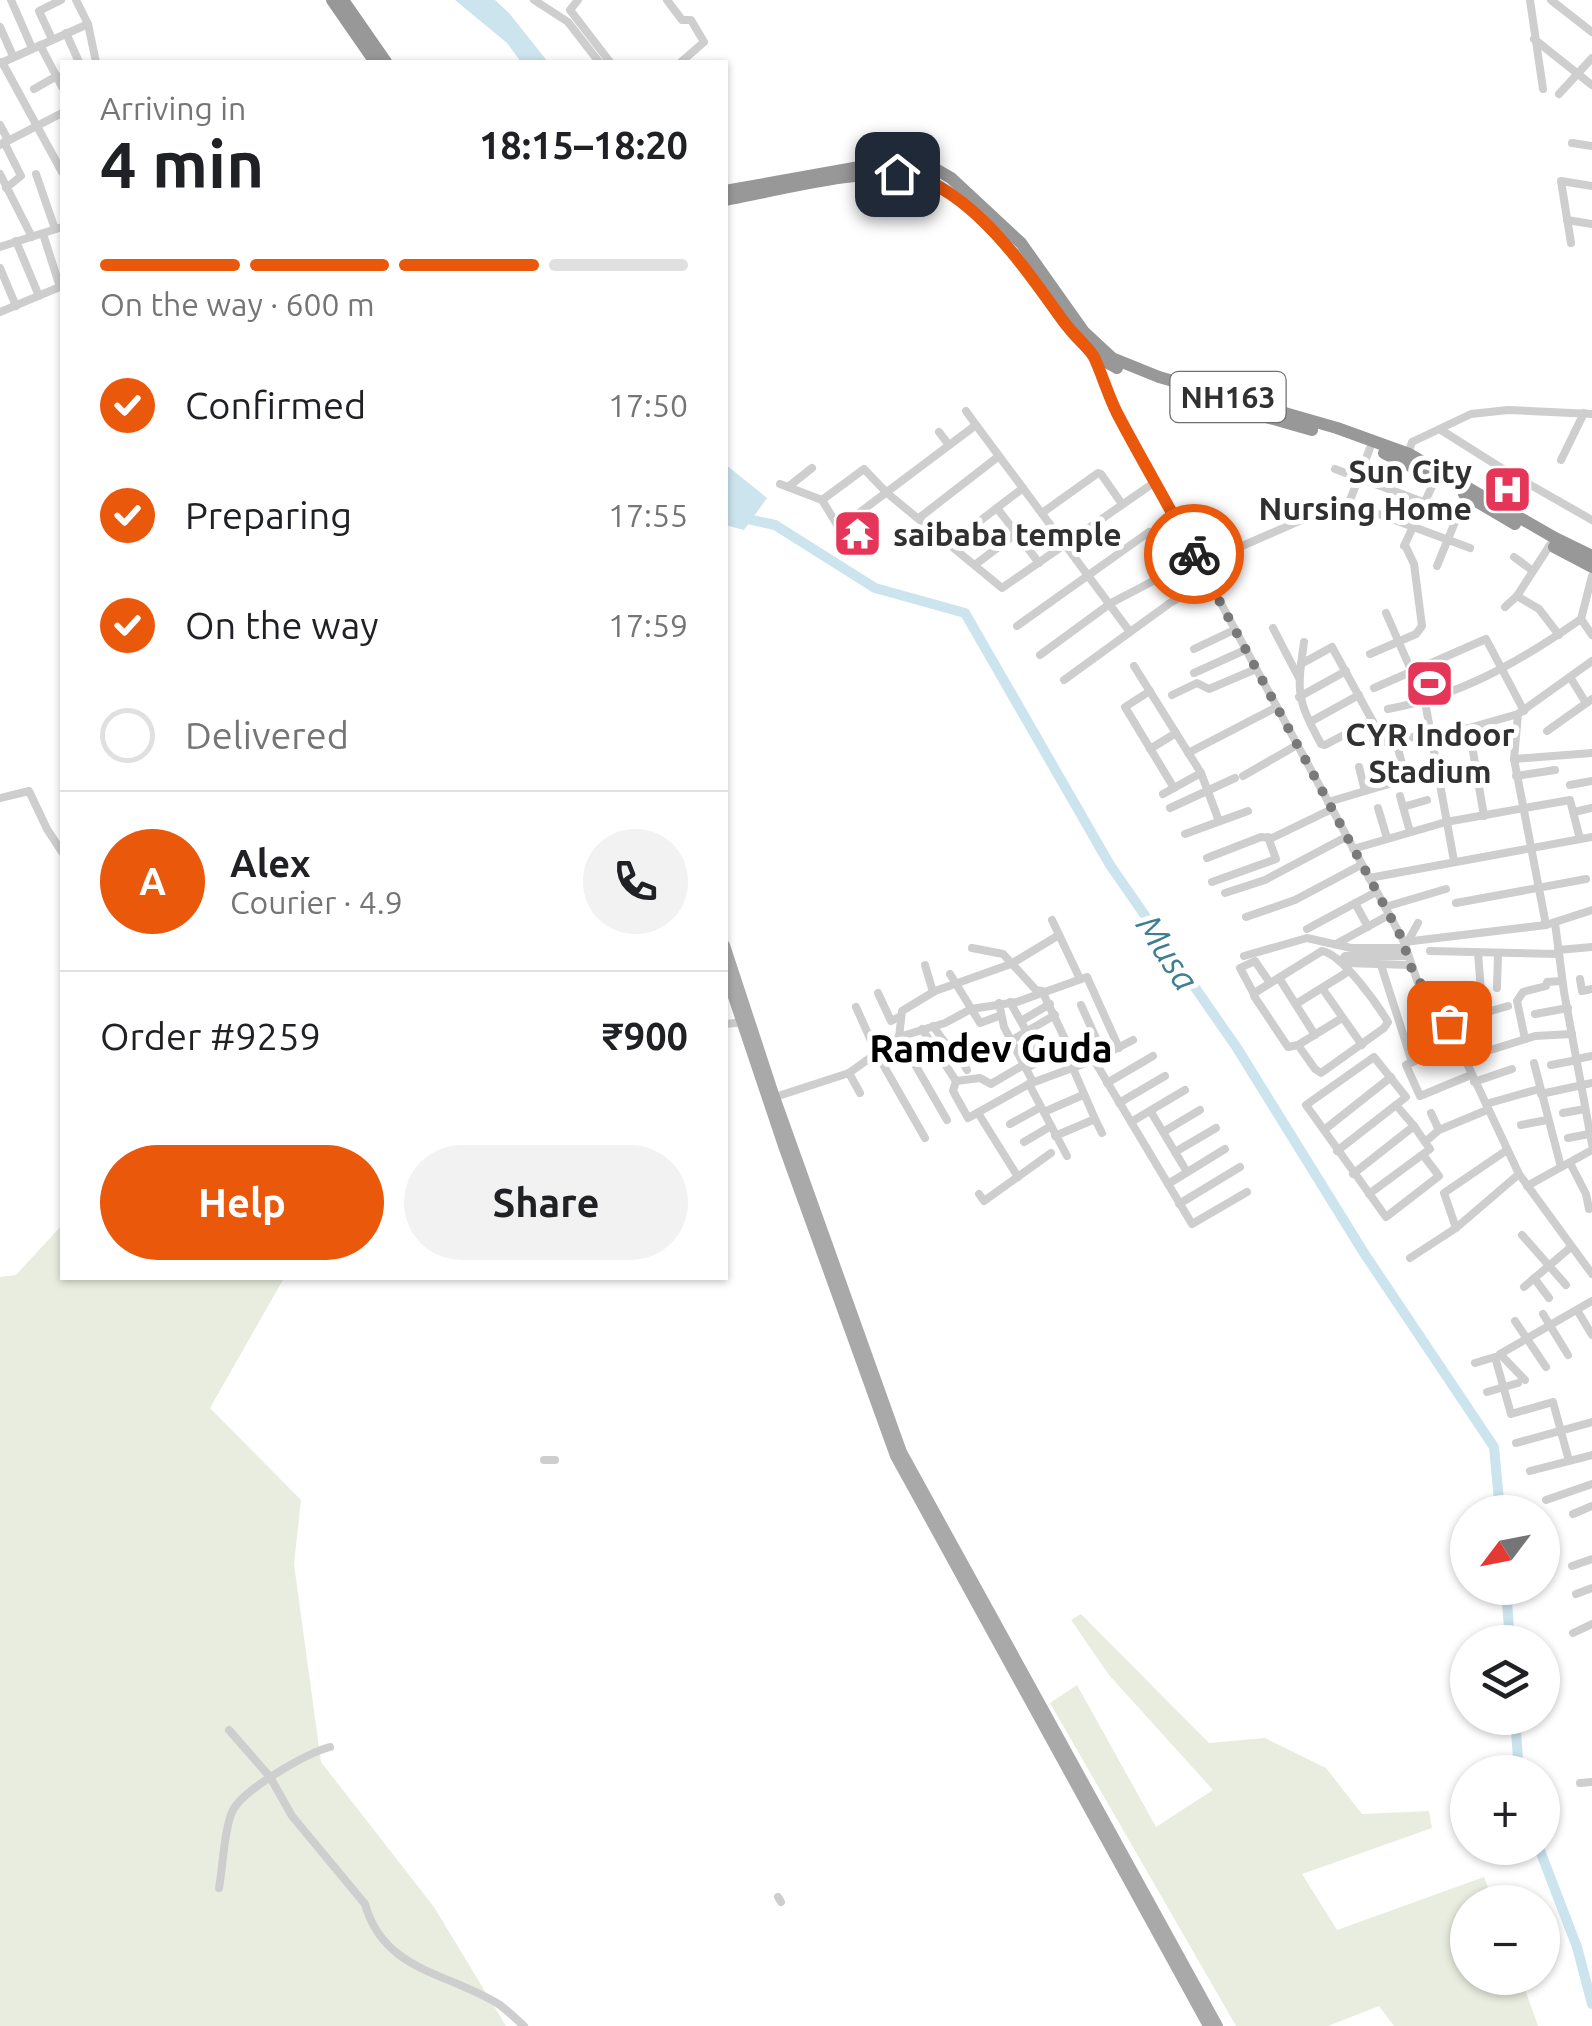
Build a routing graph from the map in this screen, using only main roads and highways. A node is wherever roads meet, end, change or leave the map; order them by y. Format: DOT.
graph roads {
  1 [pos="332,0"];
  2 [pos="343,0"];
  3 [pos="373,60"];
  4 [pos="385,60"];
  5 [pos="728,190"];
  6 [pos="728,199"];
  7 [pos="1096,352"];
  8 [pos="1407,458"];
  9 [pos="1592,556"];
  10 [pos="1592,566"];
  11 [pos="728,956"];
  12 [pos="728,980"];
  13 [pos="741,1007"];
  14 [pos="771,1098"];
  15 [pos="1208,2026"];
  16 [pos="1218,2026"];
  1 -- 3 [label="highway"];
  2 -- 4 [label="highway"];
  5 -- 7 [label="highway, NH163"];
  6 -- 7 [label="highway, NH163"];
  7 -- 8 [label="highway, NH163"];
  7 -- 8 [label="highway, NH163"];
  8 -- 9 [label="highway, NH163"];
  8 -- 10 [label="highway, NH163"];
  11 -- 13 [label="main road"];
  12 -- 13 [label="main road"];
  13 -- 14 [label="main road"];
  14 -- 15 [label="main road"];
  14 -- 16 [label="main road"];
}
